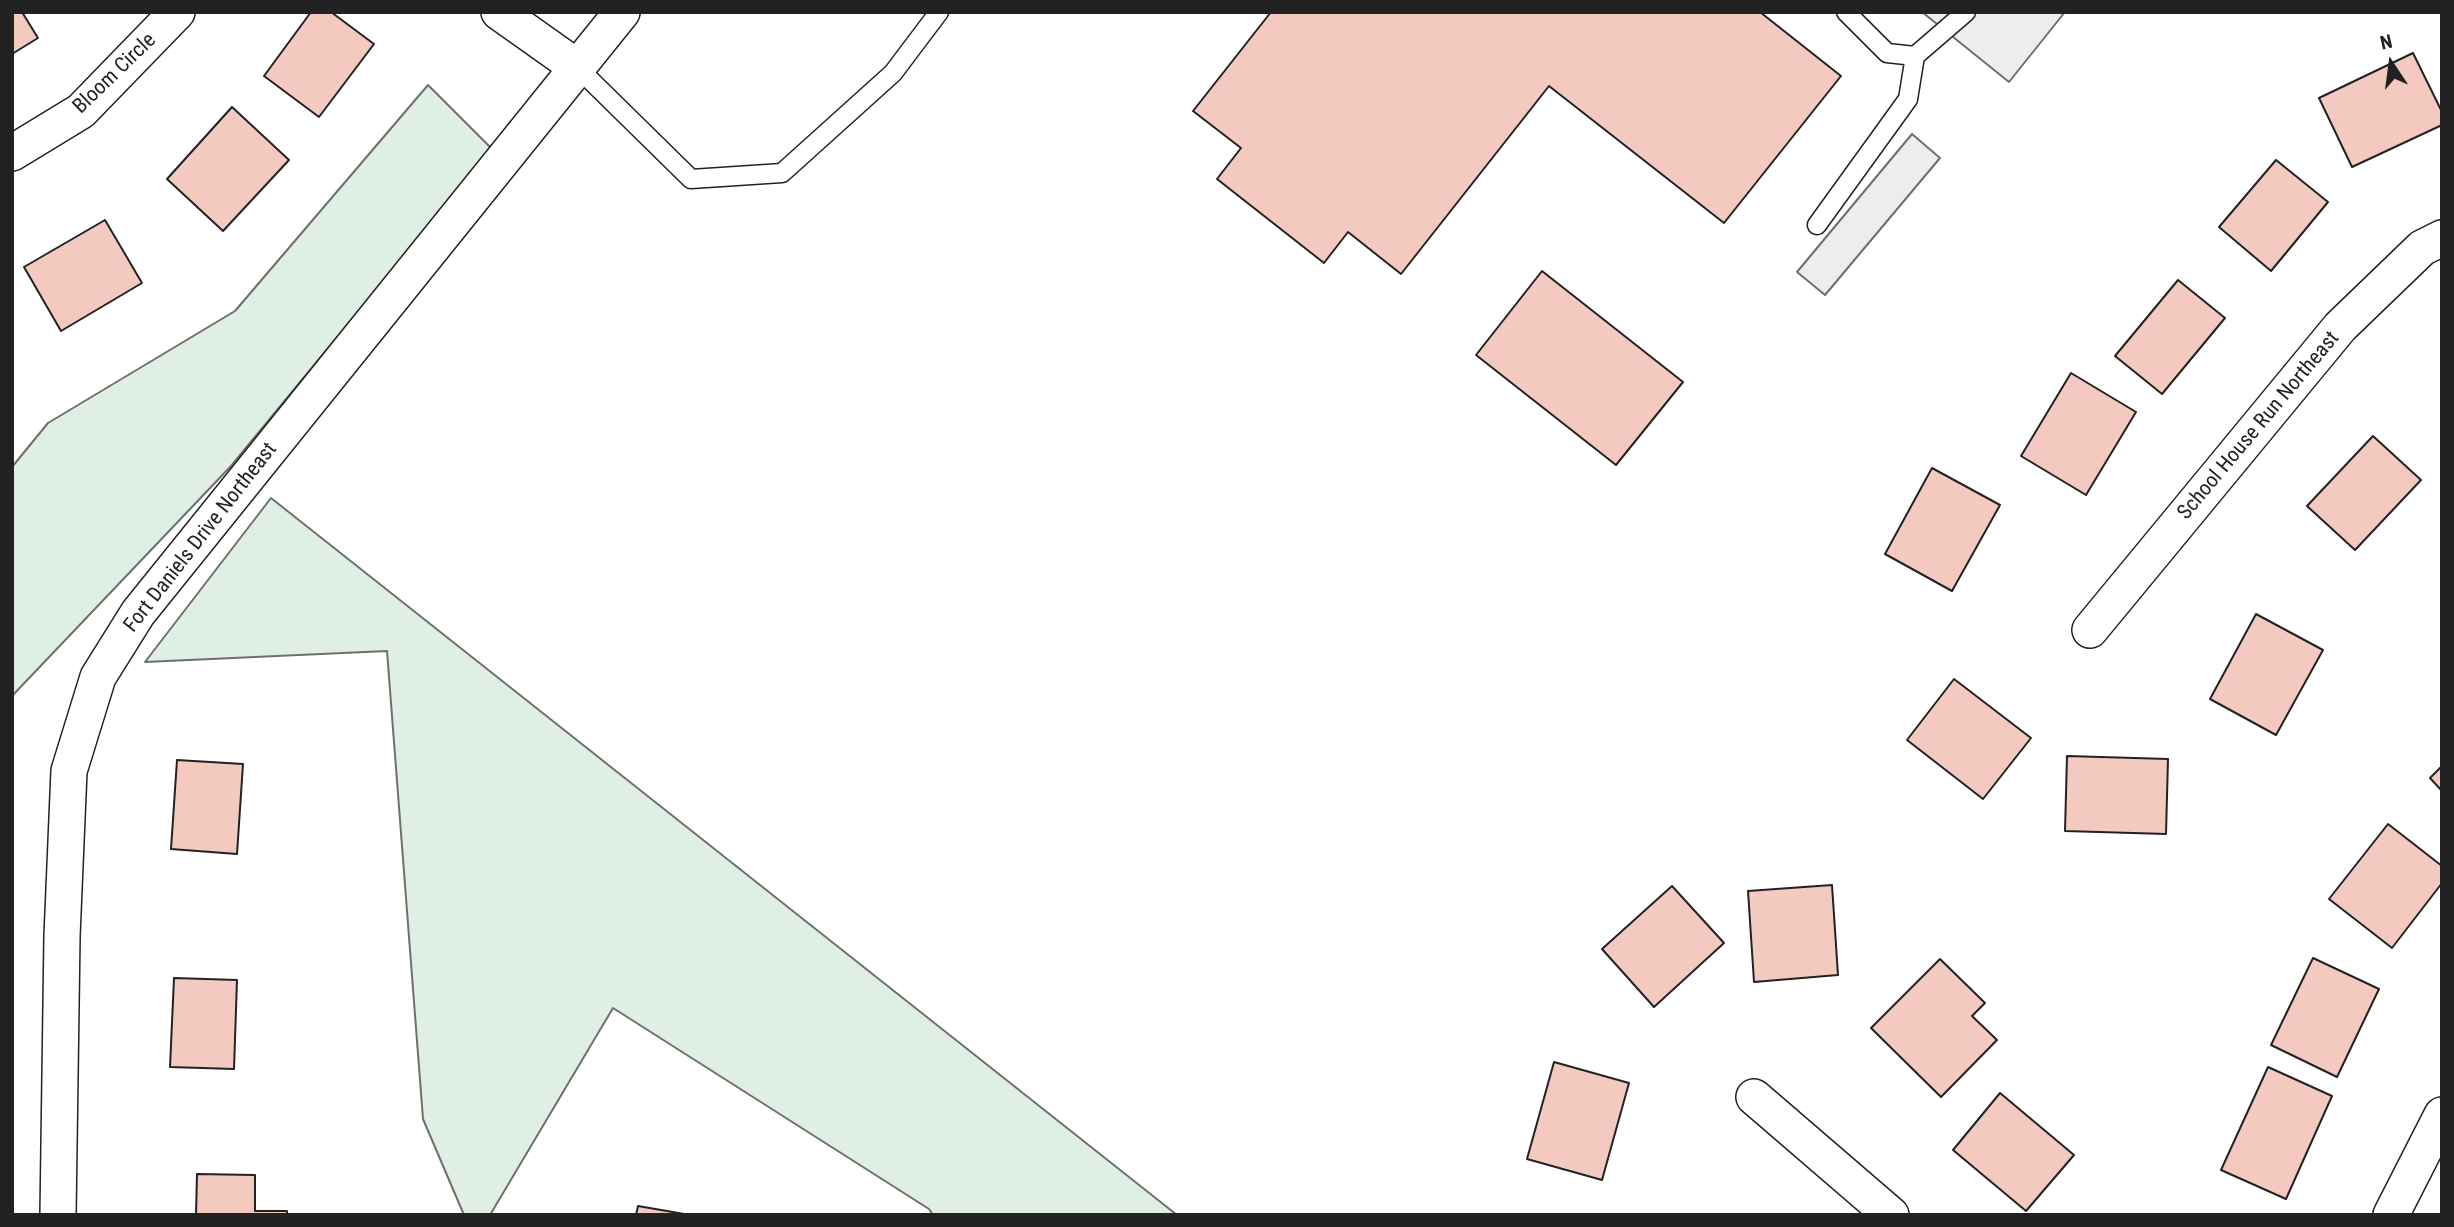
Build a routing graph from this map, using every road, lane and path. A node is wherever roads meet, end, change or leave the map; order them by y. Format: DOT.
graph roads {
  1 [pos="177,12"];
  2 [pos="499,12"];
  3 [pos="622,12"];
  4 [pos="939,12"];
  5 [pos="1846,12"];
  6 [pos="1966,12"];
  7 [pos="1915,56"];
  8 [pos="578,68"];
  9 [pos="12,153"];
  10 [pos="1817,225"];
  11 [pos="2442,238"];
  12 [pos="2090,630"];
  13 [pos="1754,1097"];
  14 [pos="2442,1115"];
  15 [pos="58,1215"];
  16 [pos="1891,1215"];
  17 [pos="2391,1215"];
  1 -- 9 [label="street, Bloom Circle"];
  2 -- 8 [label="street"];
  3 -- 8 [label="street, Fort Daniels Drive Northeast"];
  4 -- 8 [label="lane"];
  5 -- 7 [label="lane"];
  6 -- 7 [label="lane"];
  7 -- 10 [label="lane"];
  8 -- 15 [label="street, Fort Daniels Drive Northeast"];
  11 -- 12 [label="street, School House Run Northeast"];
  13 -- 16 [label="street"];
  14 -- 17 [label="street"];
}
